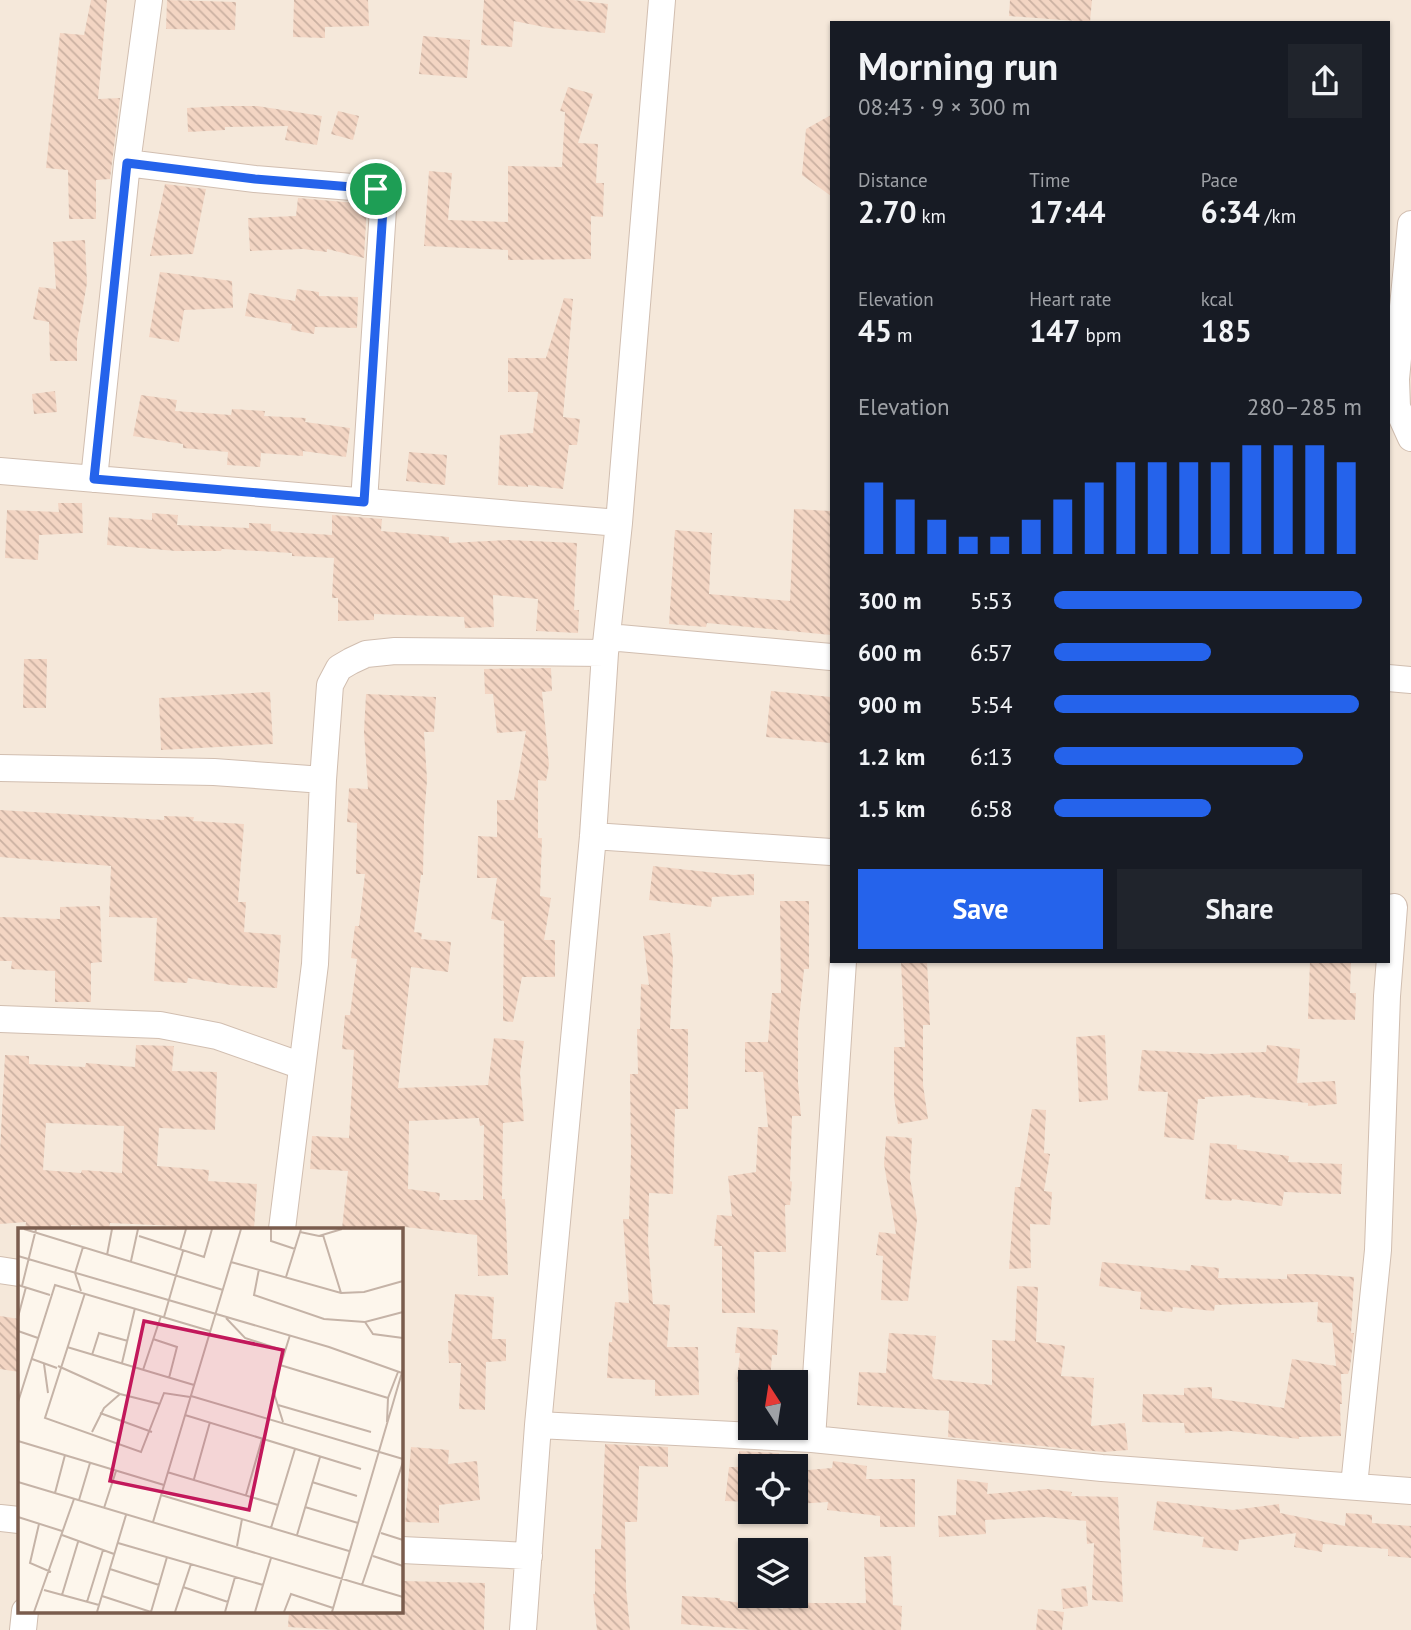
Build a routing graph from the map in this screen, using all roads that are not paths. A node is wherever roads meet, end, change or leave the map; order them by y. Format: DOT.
graph roads {
  1 [pos="149,0"];
  2 [pos="662,0"];
  3 [pos="127,163"];
  4 [pos="1411,225"];
  5 [pos="1411,438"];
  6 [pos="0,471"];
  7 [pos="94,479"];
  8 [pos="364,502"];
  9 [pos="618,523"];
  10 [pos="607,645"];
  11 [pos="830,657"];
  12 [pos="1390,678"];
  13 [pos="1411,680"];
  14 [pos="0,768"];
  15 [pos="323,780"];
  16 [pos="593,836"];
  17 [pos="830,852"];
  18 [pos="1397,907"];
  19 [pos="843,963"];
  20 [pos="0,1019"];
  21 [pos="302,1066"];
  22 [pos="282,1228"];
  23 [pos="0,1270"];
  24 [pos="18,1273"];
  25 [pos="538,1425"];
  26 [pos="812,1439"];
  27 [pos="1354,1486"];
  28 [pos="1411,1491"];
  29 [pos="0,1518"];
  30 [pos="18,1520"];
  31 [pos="402,1549"];
  32 [pos="529,1556"];
  33 [pos="25,1612"];
  34 [pos="23,1630"];
  35 [pos="523,1630"];
  1 -- 3 [label="street"];
  2 -- 9 [label="street"];
  3 -- 7 [label="street"];
  3 -- 8 [label="street"];
  4 -- 5 [label="street"];
  6 -- 7 [label="street"];
  7 -- 8 [label="street"];
  8 -- 9 [label="street"];
  9 -- 10 [label="street"];
  10 -- 11 [label="street"];
  10 -- 15 [label="street"];
  10 -- 16 [label="street"];
  12 -- 13 [label="street"];
  14 -- 15 [label="street"];
  15 -- 21 [label="street"];
  16 -- 17 [label="street"];
  16 -- 25 [label="street"];
  18 -- 27 [label="street"];
  19 -- 26 [label="street"];
  20 -- 21 [label="street"];
  21 -- 22 [label="street"];
  23 -- 24 [label="street"];
  25 -- 26 [label="street"];
  25 -- 32 [label="street"];
  26 -- 27 [label="street"];
  27 -- 28 [label="street"];
  29 -- 30 [label="street"];
  31 -- 32 [label="street"];
  32 -- 35 [label="street"];
  33 -- 34 [label="street"];
}
